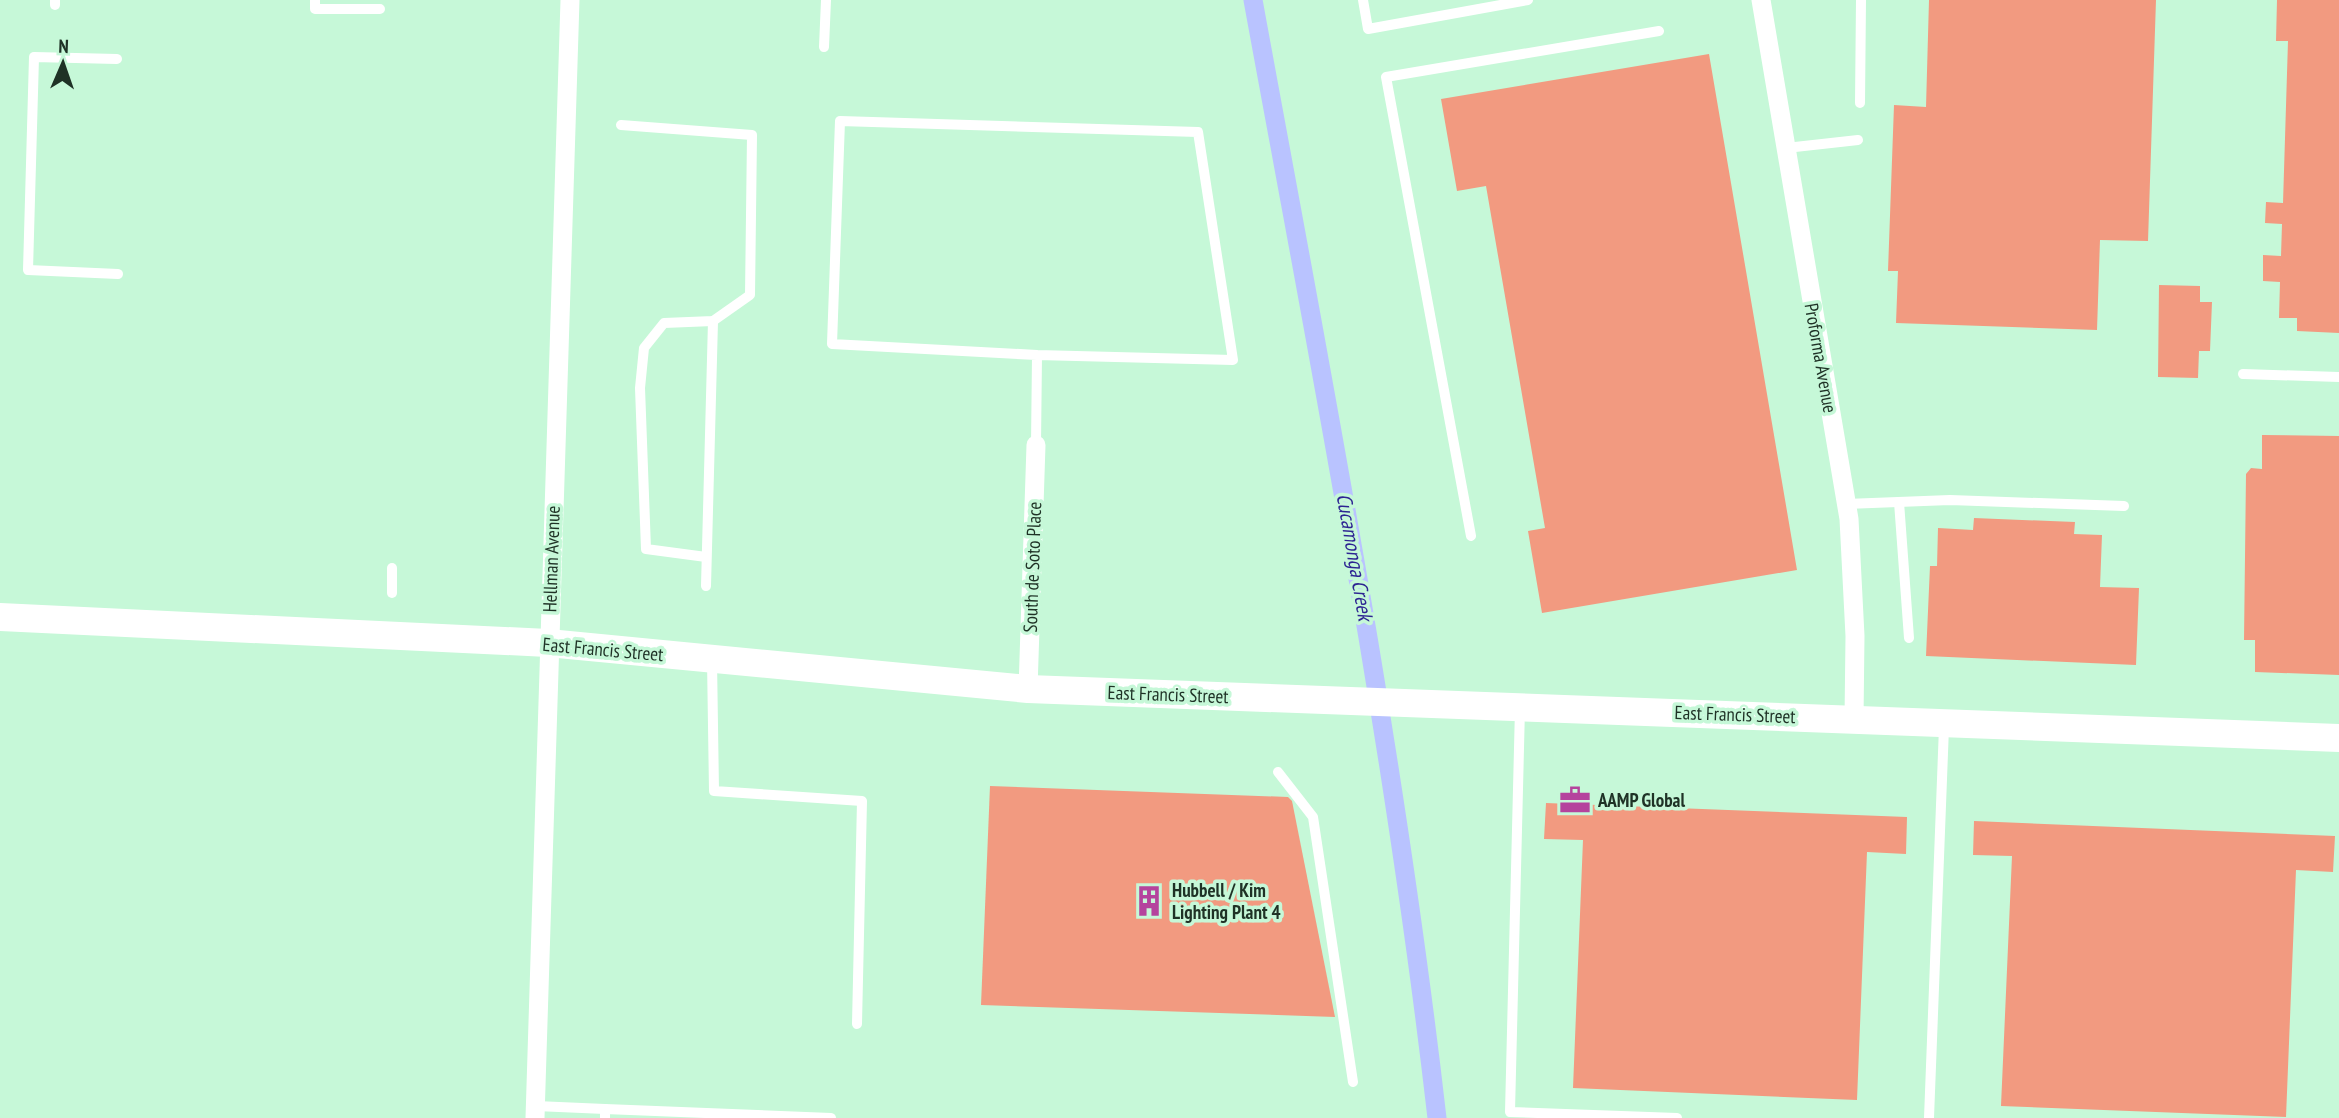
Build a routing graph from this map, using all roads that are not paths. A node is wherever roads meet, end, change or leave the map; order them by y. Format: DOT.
graph roads {
  1 [pos="315,0"];
  2 [pos="570,0"];
  3 [pos="826,0"];
  4 [pos="1363,0"];
  5 [pos="1528,0"];
  6 [pos="1760,0"];
  7 [pos="1861,0"];
  8 [pos="380,9"];
  9 [pos="1658,31"];
  10 [pos="824,47"];
  11 [pos="117,59"];
  12 [pos="1860,103"];
  13 [pos="621,125"];
  14 [pos="1858,140"];
  15 [pos="1786,148"];
  16 [pos="118,274"];
  17 [pos="713,321"];
  18 [pos="1037,355"];
  19 [pos="2243,374"];
  20 [pos="2339,377"];
  21 [pos="1036,445"];
  22 [pos="1899,502"];
  23 [pos="1846,504"];
  24 [pos="2124,506"];
  25 [pos="1471,536"];
  26 [pos="706,557"];
  27 [pos="392,568"];
  28 [pos="706,586"];
  29 [pos="392,593"];
  30 [pos="0,617"];
  31 [pos="1909,638"];
  32 [pos="548,643"];
  33 [pos="712,659"];
  34 [pos="1028,689"];
  35 [pos="1520,706"];
  36 [pos="1854,719"];
  37 [pos="1944,722"];
  38 [pos="2339,738"];
  39 [pos="1278,772"];
  40 [pos="857,1024"];
  41 [pos="1353,1082"];
  42 [pos="535,1112"];
  43 [pos="605,1114"];
  44 [pos="831,1118"];
  45 [pos="1676,1118"];
  46 [pos="1929,1118"];
  1 -- 8 [label="lane"];
  2 -- 32 [label="street, Hellman Avenue"];
  3 -- 10 [label="lane"];
  4 -- 5 [label="lane"];
  6 -- 15 [label="street, Proforma Avenue"];
  7 -- 12 [label="lane"];
  9 -- 25 [label="lane"];
  11 -- 16 [label="lane"];
  13 -- 17 [label="lane"];
  14 -- 15 [label="lane"];
  15 -- 23 [label="street, Proforma Avenue"];
  17 -- 26 [label="lane"];
  17 -- 26 [label="lane"];
  18 -- 18 [label="lane"];
  18 -- 21 [label="lane"];
  19 -- 20 [label="lane"];
  21 -- 34 [label="street, South de Soto Place"];
  22 -- 23 [label="lane"];
  22 -- 24 [label="lane"];
  22 -- 31 [label="lane"];
  23 -- 36 [label="street, Proforma Avenue"];
  26 -- 28 [label="lane"];
  27 -- 29 [label="lane"];
  30 -- 32 [label="street, East Francis Street"];
  32 -- 33 [label="street, East Francis Street"];
  32 -- 42 [label="street, Hellman Avenue"];
  33 -- 34 [label="street, East Francis Street"];
  33 -- 40 [label="lane"];
  34 -- 35 [label="street, East Francis Street"];
  35 -- 36 [label="street, East Francis Street"];
  35 -- 45 [label="lane"];
  36 -- 37 [label="street, East Francis Street"];
  37 -- 38 [label="street, East Francis Street"];
  37 -- 46 [label="lane"];
  39 -- 41 [label="lane"];
  42 -- 43 [label="lane"];
  43 -- 44 [label="lane"];
}
